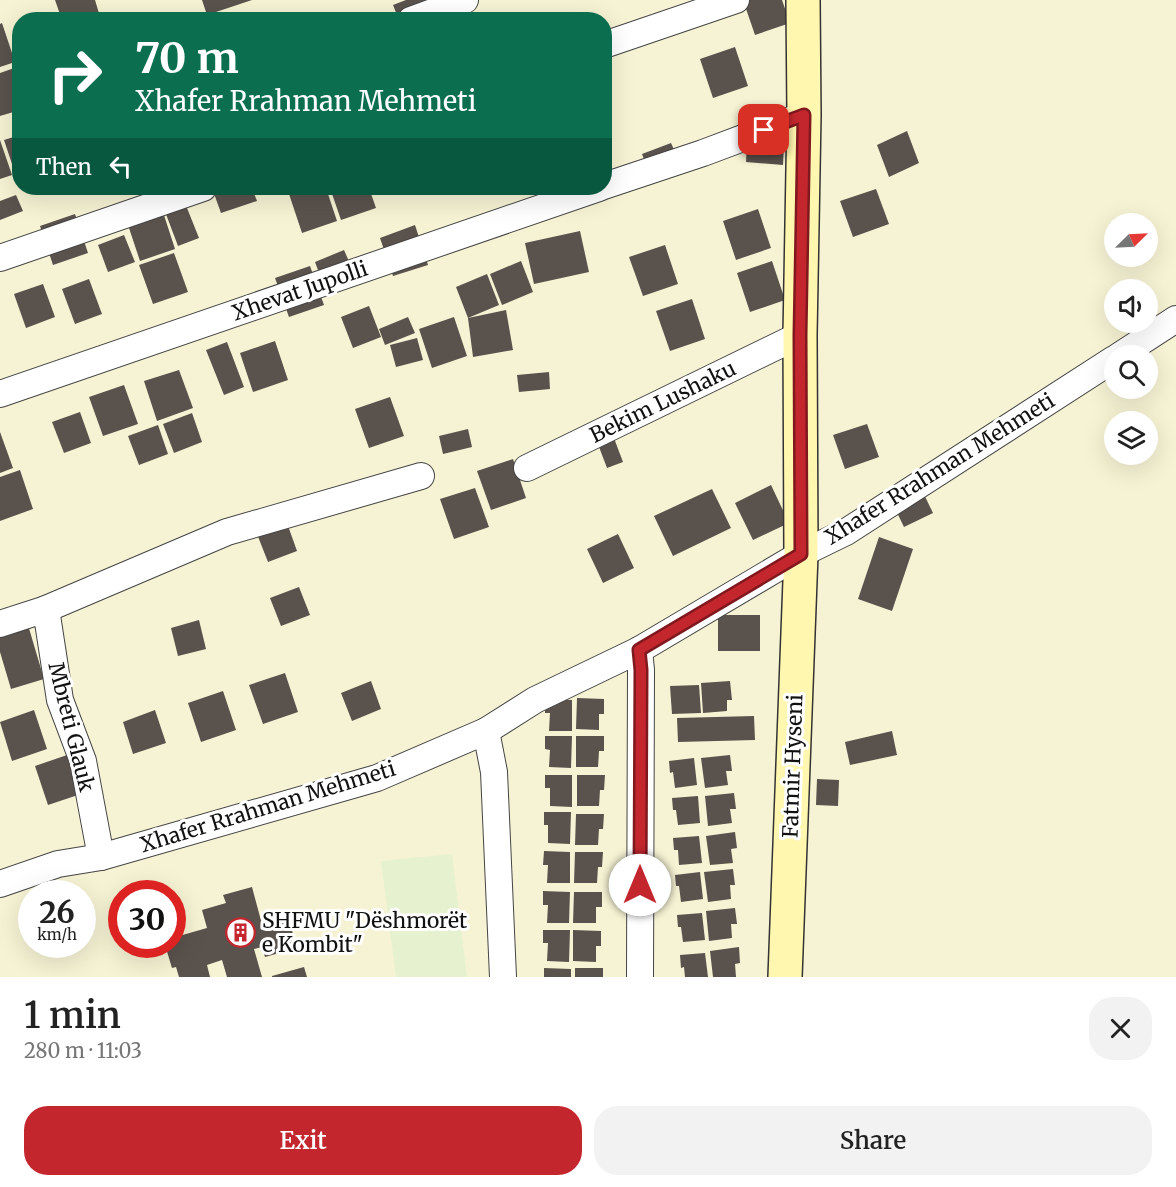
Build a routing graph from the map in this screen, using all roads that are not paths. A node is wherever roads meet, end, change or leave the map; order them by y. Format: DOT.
graph roads {
  1 [pos="465,0"];
  2 [pos="736,0"];
  3 [pos="803,0"];
  4 [pos="433,12"];
  5 [pos="612,42"];
  6 [pos="804,115"];
  7 [pos="612,183"];
  8 [pos="184,195"];
  9 [pos="579,195"];
  10 [pos="0,258"];
  11 [pos="1176,319"];
  12 [pos="800,335"];
  13 [pos="1136,345"];
  14 [pos="1104,365"];
  15 [pos="0,394"];
  16 [pos="527,468"];
  17 [pos="421,476"];
  18 [pos="801,554"];
  19 [pos="46,609"];
  20 [pos="0,624"];
  21 [pos="640,660"];
  22 [pos="486,731"];
  23 [pos="100,857"];
  24 [pos="0,884"];
  25 [pos="503,977"];
  26 [pos="640,977"];
  27 [pos="786,977"];
  1 -- 4 [label="street"];
  2 -- 5 [label="street"];
  3 -- 6 [label="street"];
  6 -- 7 [label="street"];
  6 -- 12 [label="street"];
  8 -- 10 [label="street"];
  9 -- 15 [label="street, Xhevat Jupolli"];
  11 -- 13 [label="street"];
  12 -- 16 [label="street, Bekim Lushaku"];
  12 -- 18 [label="street"];
  14 -- 18 [label="street, Xhafer Rrahman Mehmeti"];
  17 -- 19 [label="street"];
  18 -- 21 [label="street, Xhafer Rrahman Mehmeti"];
  18 -- 27 [label="street, Fatmir Hyseni"];
  19 -- 20 [label="street"];
  19 -- 23 [label="street, Mbreti Glauk"];
  21 -- 22 [label="street, Xhafer Rrahman Mehmeti"];
  21 -- 26 [label="street"];
  22 -- 23 [label="street, Xhafer Rrahman Mehmeti"];
  22 -- 25 [label="street"];
  23 -- 24 [label="street, Xhafer Rrahman Mehmeti"];
}
